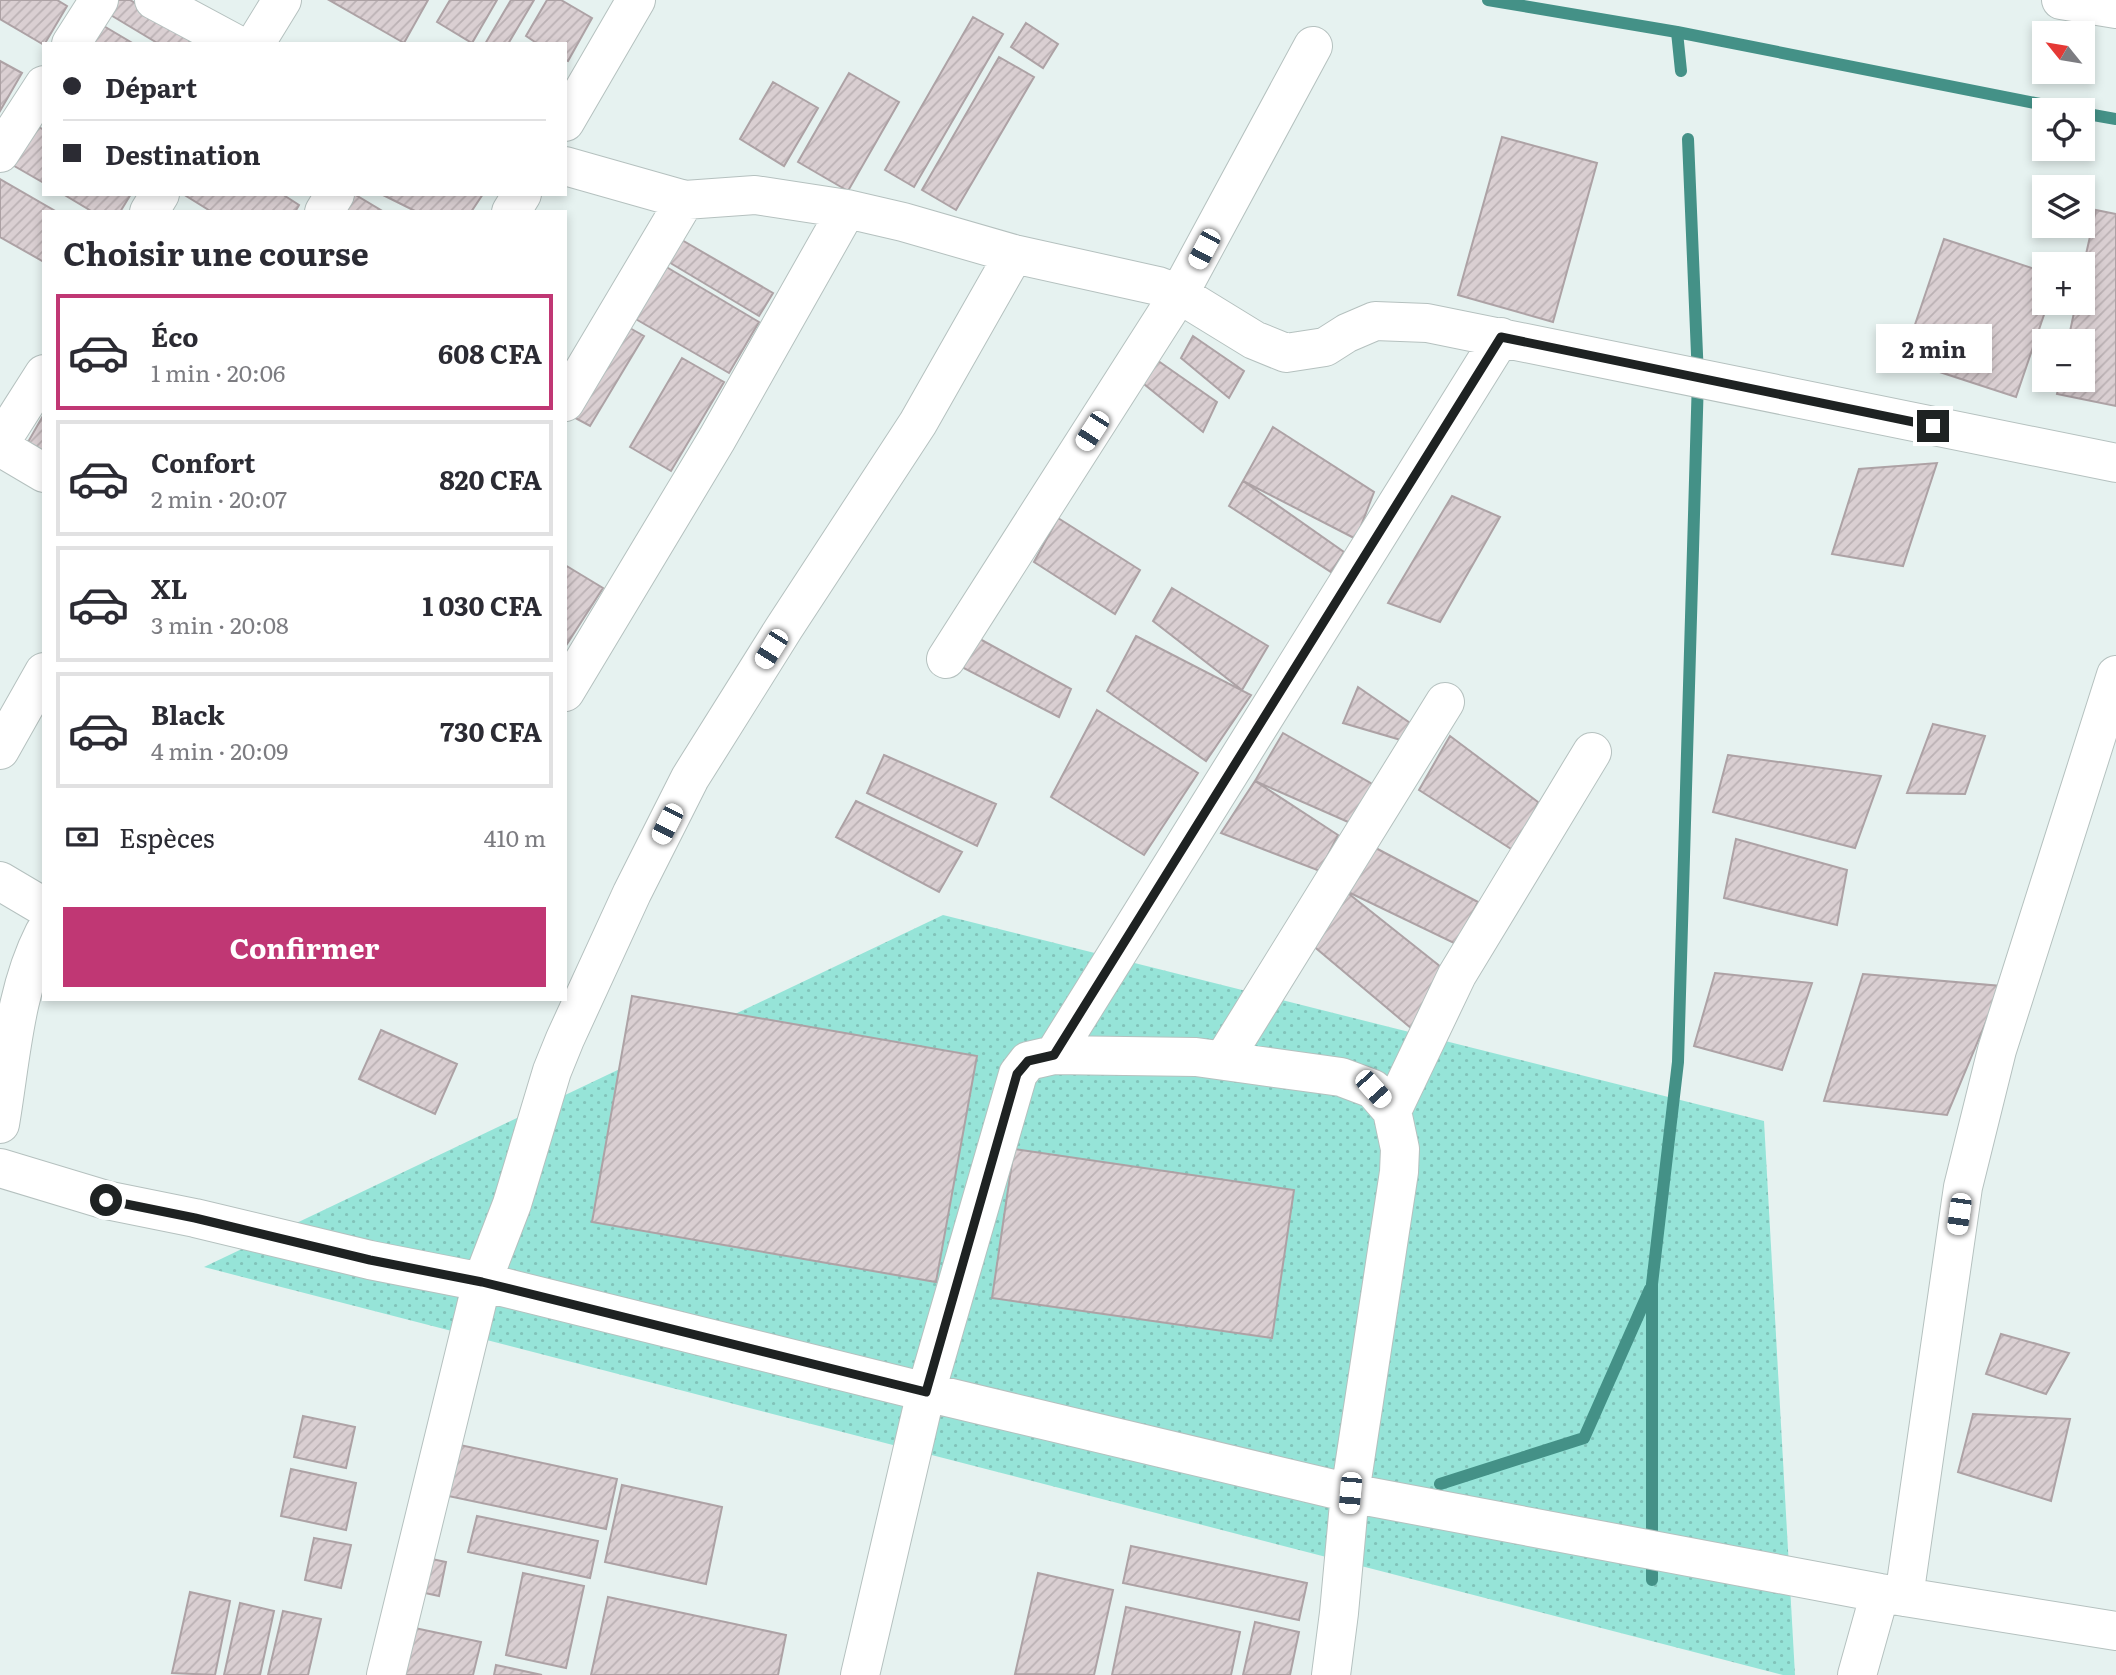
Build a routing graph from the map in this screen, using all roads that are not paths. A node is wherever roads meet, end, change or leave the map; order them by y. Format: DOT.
graph roads {
  1 [pos="99,0"];
  2 [pos="154,0"];
  3 [pos="282,0"];
  4 [pos="636,0"];
  5 [pos="2061,0"];
  6 [pos="2116,9"];
  7 [pos="72,42"];
  8 [pos="232,42"];
  9 [pos="256,42"];
  10 [pos="1313,46"];
  11 [pos="42,88"];
  12 [pos="567,119"];
  13 [pos="0,153"];
  14 [pos="567,167"];
  15 [pos="685,200"];
  16 [pos="847,209"];
  17 [pos="1014,254"];
  18 [pos="1179,294"];
  19 [pos="1501,337"];
  20 [pos="42,377"];
  21 [pos="567,399"];
  22 [pos="0,445"];
  23 [pos="2116,463"];
  24 [pos="42,472"];
  25 [pos="946,659"];
  26 [pos="2116,675"];
  27 [pos="42,676"];
  28 [pos="567,689"];
  29 [pos="1445,702"];
  30 [pos="0,750"];
  31 [pos="1591,751"];
  32 [pos="0,881"];
  33 [pos="42,906"];
  34 [pos="42,937"];
  35 [pos="1054,1055"];
  36 [pos="1224,1059"];
  37 [pos="1392,1111"];
  38 [pos="0,1124"];
  39 [pos="0,1168"];
  40 [pos="482,1282"];
  41 [pos="926,1392"];
  42 [pos="1350,1493"];
  43 [pos="1892,1595"];
  44 [pos="2116,1631"];
  45 [pos="386,1675"];
  46 [pos="860,1675"];
  47 [pos="1331,1675"];
  48 [pos="1857,1675"];
  1 -- 7 [label="street"];
  2 -- 8 [label="street"];
  3 -- 9 [label="street"];
  4 -- 12 [label="street"];
  5 -- 6 [label="street"];
  10 -- 18 [label="street"];
  11 -- 13 [label="street"];
  14 -- 15 [label="street"];
  15 -- 16 [label="street"];
  15 -- 21 [label="street"];
  16 -- 17 [label="street"];
  16 -- 28 [label="street"];
  17 -- 18 [label="street"];
  17 -- 40 [label="street"];
  18 -- 19 [label="street"];
  18 -- 25 [label="street"];
  19 -- 23 [label="street"];
  19 -- 35 [label="street"];
  20 -- 22 [label="street"];
  22 -- 24 [label="street"];
  26 -- 43 [label="street"];
  27 -- 30 [label="street"];
  29 -- 36 [label="street"];
  31 -- 37 [label="street"];
  32 -- 33 [label="street"];
  34 -- 38 [label="street"];
  35 -- 36 [label="street"];
  35 -- 41 [label="street"];
  36 -- 37 [label="street"];
  37 -- 42 [label="street"];
  39 -- 40 [label="street"];
  40 -- 41 [label="street"];
  40 -- 45 [label="street"];
  41 -- 42 [label="street"];
  41 -- 46 [label="street"];
  42 -- 43 [label="street"];
  42 -- 47 [label="street"];
  43 -- 44 [label="street"];
  43 -- 48 [label="street"];
}
